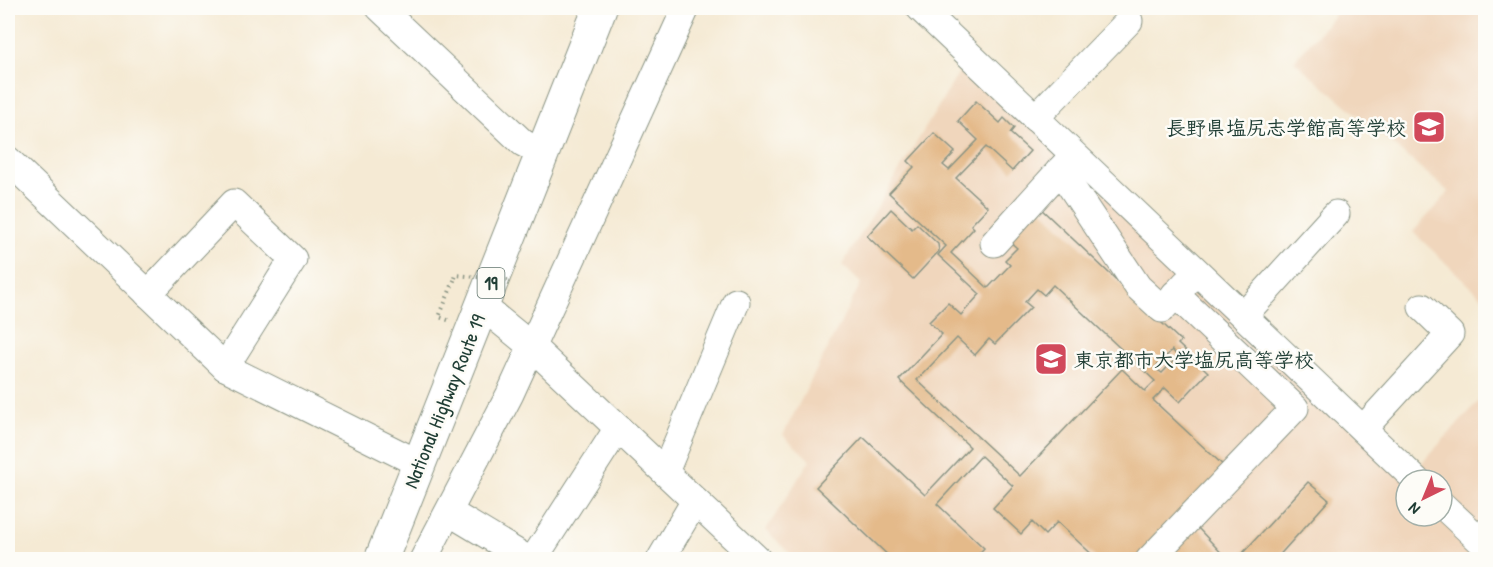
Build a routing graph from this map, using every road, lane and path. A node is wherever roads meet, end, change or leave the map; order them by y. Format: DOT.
graph roads {
  1 [pos="380,8"];
  2 [pos="600,8"];
  3 [pos="686,8"];
  4 [pos="920,8"];
  5 [pos="1129,21"];
  6 [pos="1035,118"];
  7 [pos="543,153"];
  8 [pos="8,160"];
  9 [pos="1068,162"];
  10 [pos="1336,214"];
  11 [pos="994,243"];
  12 [pos="1197,271"];
  13 [pos="515,286"];
  14 [pos="148,294"];
  15 [pos="1175,294"];
  16 [pos="736,302"];
  17 [pos="482,306"];
  18 [pos="1422,307"];
  19 [pos="442,311"];
  20 [pos="1244,315"];
  21 [pos="531,346"];
  22 [pos="225,367"];
  23 [pos="618,428"];
  24 [pos="1363,429"];
  25 [pos="420,464"];
  26 [pos="1404,468"];
  27 [pos="664,472"];
  28 [pos="695,501"];
  29 [pos="449,512"];
  30 [pos="1454,516"];
  31 [pos="1485,546"];
  32 [pos="381,560"];
  33 [pos="423,560"];
  34 [pos="531,560"];
  35 [pos="660,560"];
  36 [pos="758,560"];
  37 [pos="1149,560"];
  1 -- 7 [label="street"];
  2 -- 7 [label="highway, National Highway Route 19 / 19"];
  3 -- 21 [label="street"];
  4 -- 6 [label="street"];
  5 -- 6 [label="street"];
  6 -- 9 [label="street"];
  7 -- 17 [label="highway, National Highway Route 19 / 19"];
  8 -- 14 [label="street"];
  9 -- 11 [label="street"];
  9 -- 12 [label="street"];
  9 -- 15 [label="street"];
  10 -- 20 [label="street"];
  12 -- 15 [label="street"];
  12 -- 20 [label="street"];
  13 -- 19 [label="path, bridge"];
  14 -- 22 [label="street"];
  14 -- 22 [label="street"];
  15 -- 37 [label="street"];
  16 -- 27 [label="street"];
  17 -- 21 [label="street"];
  17 -- 25 [label="highway, National Highway Route 19 / 19"];
  18 -- 24 [label="street"];
  20 -- 24 [label="street"];
  21 -- 23 [label="street"];
  21 -- 29 [label="street"];
  22 -- 25 [label="street"];
  23 -- 27 [label="street"];
  23 -- 34 [label="street"];
  24 -- 26 [label="street"];
  25 -- 32 [label="highway, National Highway Route 19 / 19"];
  27 -- 28 [label="street"];
  28 -- 35 [label="street"];
  28 -- 36 [label="street"];
  29 -- 33 [label="street"];
  29 -- 34 [label="street"];
  30 -- 31 [label="street"];
}
